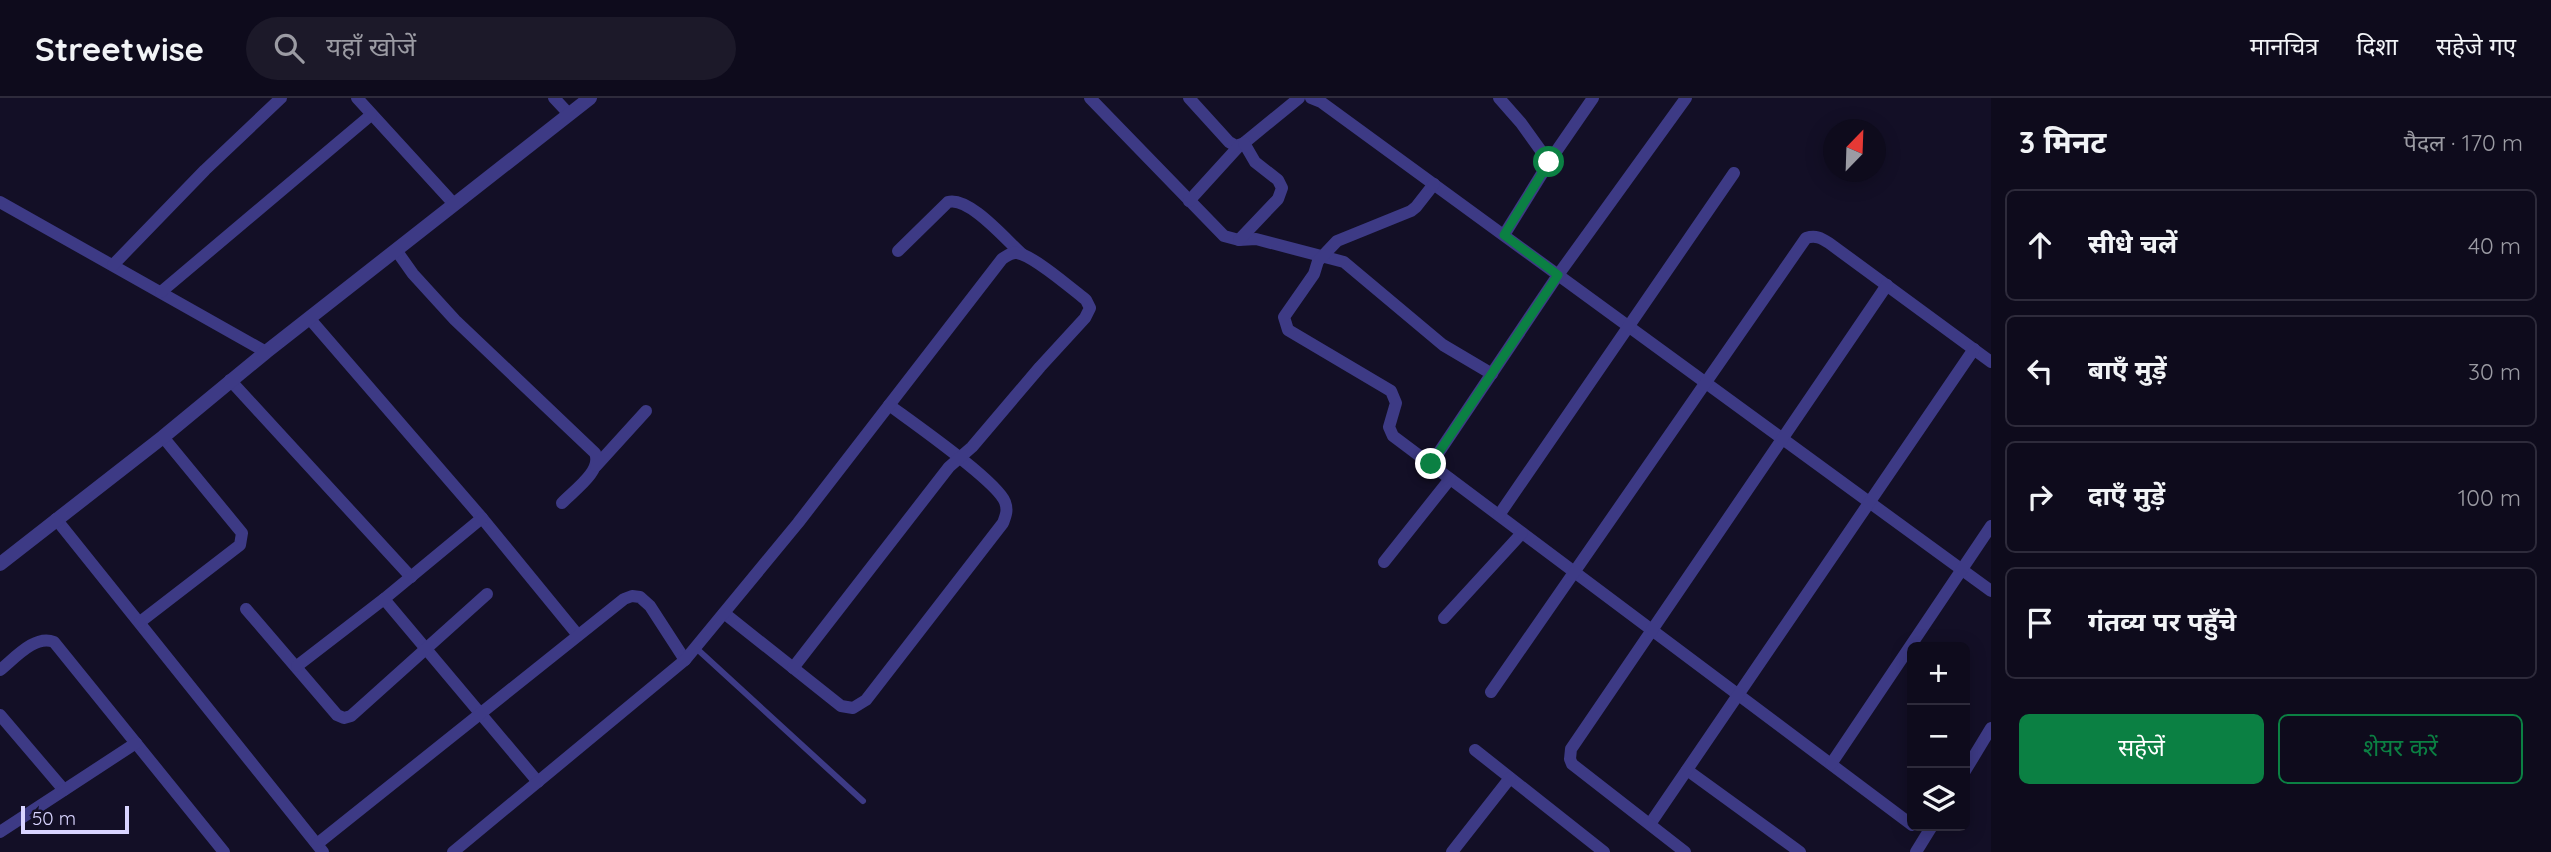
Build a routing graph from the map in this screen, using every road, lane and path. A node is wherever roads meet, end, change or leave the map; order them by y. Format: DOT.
graph roads {
  1 [pos="281,98"];
  2 [pos="357,98"];
  3 [pos="554,98"];
  4 [pos="590,98"];
  5 [pos="1090,98"];
  6 [pos="1189,98"];
  7 [pos="1300,98"];
  8 [pos="1311,98"];
  9 [pos="1499,98"];
  10 [pos="1593,98"];
  11 [pos="1686,98"];
  12 [pos="569,114"];
  13 [pos="371,115"];
  14 [pos="1242,144"];
  15 [pos="1549,162"];
  16 [pos="1734,173"];
  17 [pos="1433,184"];
  18 [pos="1189,201"];
  19 [pos="0,202"];
  20 [pos="454,204"];
  21 [pos="1504,235"];
  22 [pos="1239,240"];
  23 [pos="396,250"];
  24 [pos="898,251"];
  25 [pos="1023,255"];
  26 [pos="1322,256"];
  27 [pos="113,265"];
  28 [pos="1558,275"];
  29 [pos="1887,285"];
  30 [pos="161,292"];
  31 [pos="309,318"];
  32 [pos="1630,328"];
  33 [pos="1974,349"];
  34 [pos="266,352"];
  35 [pos="1991,362"];
  36 [pos="1492,374"];
  37 [pos="230,380"];
  38 [pos="1704,382"];
  39 [pos="889,405"];
  40 [pos="646,411"];
  41 [pos="163,437"];
  42 [pos="1783,439"];
  43 [pos="960,458"];
  44 [pos="1431,464"];
  45 [pos="596,467"];
  46 [pos="1450,479"];
  47 [pos="1869,502"];
  48 [pos="562,503"];
  49 [pos="1499,515"];
  50 [pos="482,518"];
  51 [pos="56,519"];
  52 [pos="1991,526"];
  53 [pos="1522,533"];
  54 [pos="1384,562"];
  55 [pos="0,564"];
  56 [pos="1961,569"];
  57 [pos="1575,572"];
  58 [pos="411,576"];
  59 [pos="1991,591"];
  60 [pos="487,594"];
  61 [pos="384,599"];
  62 [pos="246,609"];
  63 [pos="724,613"];
  64 [pos="1444,618"];
  65 [pos="140,622"];
  66 [pos="1652,630"];
  67 [pos="577,634"];
  68 [pos="696,648"];
  69 [pos="427,650"];
  70 [pos="685,660"];
  71 [pos="297,666"];
  72 [pos="793,668"];
  73 [pos="0,670"];
  74 [pos="1491,692"];
  75 [pos="1739,695"];
  76 [pos="480,713"];
  77 [pos="0,715"];
  78 [pos="1991,729"];
  79 [pos="136,743"];
  80 [pos="1475,750"];
  81 [pos="1831,764"];
  82 [pos="1967,768"];
  83 [pos="1687,770"];
  84 [pos="1510,778"];
  85 [pos="538,782"];
  86 [pos="64,790"];
  87 [pos="863,800"];
  88 [pos="1907,821"];
  89 [pos="1650,824"];
  90 [pos="1929,831"];
  91 [pos="0,832"];
  92 [pos="1587,847"];
  93 [pos="320,848"];
  94 [pos="224,852"];
  95 [pos="453,852"];
  96 [pos="1452,852"];
  97 [pos="1604,852"];
  98 [pos="1685,852"];
  99 [pos="1800,852"];
  100 [pos="1916,852"];
  1 -- 27 [label="street"];
  2 -- 13 [label="street"];
  3 -- 12 [label="street"];
  4 -- 12 [label="street"];
  5 -- 18 [label="street"];
  6 -- 14 [label="street"];
  7 -- 14 [label="street"];
  8 -- 17 [label="street"];
  9 -- 15 [label="street"];
  10 -- 15 [label="street"];
  11 -- 28 [label="street"];
  12 -- 20 [label="street"];
  13 -- 20 [label="street"];
  13 -- 30 [label="street"];
  14 -- 18 [label="street"];
  14 -- 22 [label="street"];
  15 -- 21 [label="street"];
  16 -- 32 [label="street"];
  17 -- 21 [label="street"];
  17 -- 26 [label="street"];
  18 -- 22 [label="street"];
  19 -- 27 [label="street"];
  20 -- 23 [label="street"];
  21 -- 28 [label="street"];
  22 -- 26 [label="street"];
  23 -- 31 [label="street"];
  23 -- 45 [label="street"];
  24 -- 25 [label="street"];
  25 -- 39 [label="street"];
  25 -- 43 [label="street"];
  26 -- 36 [label="street"];
  26 -- 44 [label="street"];
  27 -- 30 [label="street"];
  28 -- 32 [label="street"];
  28 -- 36 [label="street"];
  29 -- 33 [label="street"];
  29 -- 38 [label="street"];
  29 -- 42 [label="street"];
  30 -- 34 [label="street"];
  31 -- 34 [label="street"];
  31 -- 50 [label="street"];
  32 -- 38 [label="street"];
  32 -- 49 [label="street"];
  33 -- 35 [label="street"];
  33 -- 47 [label="street"];
  34 -- 37 [label="street"];
  36 -- 44 [label="street"];
  37 -- 41 [label="street"];
  37 -- 58 [label="street"];
  38 -- 42 [label="street"];
  38 -- 57 [label="street"];
  39 -- 43 [label="street"];
  39 -- 63 [label="street"];
  40 -- 45 [label="street"];
  41 -- 51 [label="street"];
  41 -- 65 [label="street"];
  42 -- 47 [label="street"];
  42 -- 66 [label="street"];
  43 -- 72 [label="street"];
  43 -- 72 [label="street"];
  44 -- 46 [label="street"];
  45 -- 48 [label="street"];
  46 -- 49 [label="street"];
  46 -- 54 [label="street"];
  47 -- 56 [label="street"];
  47 -- 75 [label="street"];
  49 -- 53 [label="street"];
  50 -- 58 [label="street"];
  50 -- 67 [label="street"];
  51 -- 55 [label="street"];
  51 -- 65 [label="street"];
  52 -- 56 [label="street"];
  53 -- 57 [label="street"];
  53 -- 64 [label="street"];
  56 -- 59 [label="street"];
  56 -- 81 [label="street"];
  57 -- 66 [label="street"];
  57 -- 74 [label="street"];
  58 -- 61 [label="street"];
  60 -- 69 [label="street"];
  61 -- 69 [label="street"];
  61 -- 71 [label="street"];
  62 -- 71 [label="street"];
  63 -- 68 [label="street"];
  63 -- 72 [label="street"];
  65 -- 93 [label="street"];
  66 -- 75 [label="street"];
  66 -- 89 [label="street"];
  67 -- 70 [label="street"];
  67 -- 76 [label="street"];
  68 -- 70 [label="street"];
  68 -- 87 [label="lane"];
  69 -- 71 [label="street"];
  69 -- 76 [label="street"];
  70 -- 85 [label="street"];
  73 -- 79 [label="street"];
  75 -- 81 [label="street"];
  75 -- 83 [label="street"];
  76 -- 85 [label="street"];
  76 -- 93 [label="street"];
  77 -- 86 [label="street"];
  78 -- 82 [label="street"];
  79 -- 86 [label="street"];
  79 -- 94 [label="street"];
  80 -- 84 [label="street"];
  81 -- 88 [label="street"];
  83 -- 89 [label="street"];
  83 -- 99 [label="street"];
  84 -- 92 [label="street"];
  84 -- 96 [label="street"];
  85 -- 95 [label="street"];
  86 -- 91 [label="street"];
  89 -- 98 [label="street"];
  90 -- 100 [label="street"];
  92 -- 97 [label="street"];
}
